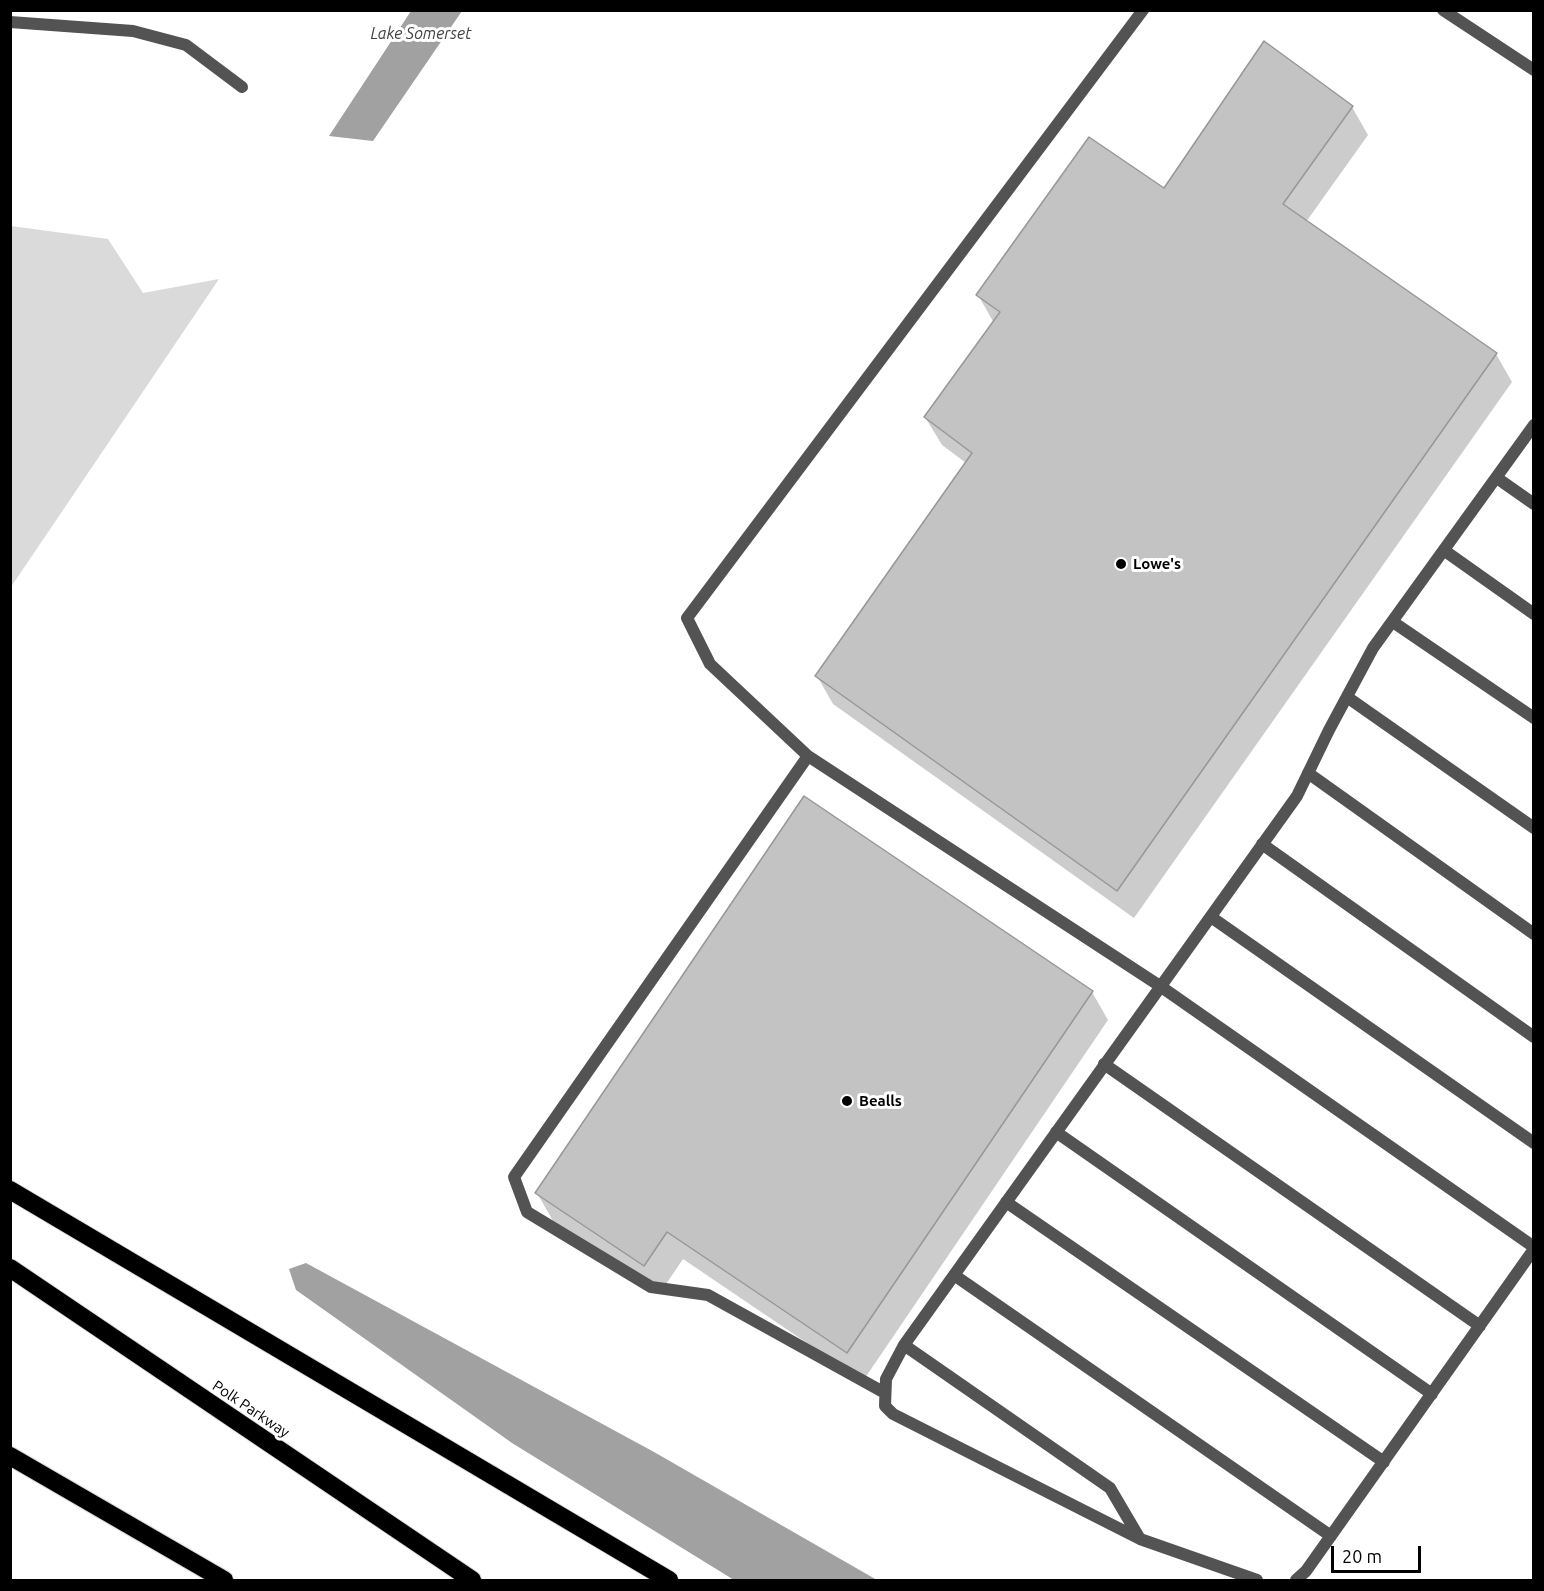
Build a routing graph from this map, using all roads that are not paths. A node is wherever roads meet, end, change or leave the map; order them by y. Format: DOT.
graph roads {
  1 [pos="1143,10"];
  2 [pos="1443,10"];
  3 [pos="10,21"];
  4 [pos="1533,70"];
  5 [pos="242,87"];
  6 [pos="1533,425"];
  7 [pos="1497,478"];
  8 [pos="1533,504"];
  9 [pos="1445,551"];
  10 [pos="1533,614"];
  11 [pos="1393,622"];
  12 [pos="1347,697"];
  13 [pos="1533,718"];
  14 [pos="808,756"];
  15 [pos="1308,773"];
  16 [pos="1533,828"];
  17 [pos="1262,844"];
  18 [pos="1211,917"];
  19 [pos="1533,934"];
  20 [pos="1160,987"];
  21 [pos="1533,1037"];
  22 [pos="1104,1064"];
  23 [pos="1056,1132"];
  24 [pos="1533,1143"];
  25 [pos="10,1190"];
  26 [pos="1006,1202"];
  27 [pos="1533,1248"];
  28 [pos="10,1268"];
  29 [pos="954,1275"];
  30 [pos="1480,1326"];
  31 [pos="904,1345"];
  32 [pos="885,1393"];
  33 [pos="1432,1394"];
  34 [pos="10,1456"];
  35 [pos="1383,1462"];
  36 [pos="1331,1536"];
  37 [pos="1140,1539"];
  38 [pos="224,1581"];
  39 [pos="472,1581"];
  40 [pos="669,1581"];
  41 [pos="1257,1581"];
  42 [pos="1296,1581"];
  1 -- 14 [label="street"];
  2 -- 4 [label="street"];
  3 -- 5 [label="street"];
  6 -- 7 [label="street"];
  7 -- 8 [label="street"];
  7 -- 9 [label="street"];
  9 -- 10 [label="street"];
  9 -- 11 [label="street"];
  11 -- 12 [label="street"];
  11 -- 13 [label="street"];
  12 -- 15 [label="street"];
  12 -- 16 [label="street"];
  14 -- 20 [label="street"];
  14 -- 32 [label="street"];
  15 -- 17 [label="street"];
  15 -- 19 [label="street"];
  17 -- 18 [label="street"];
  17 -- 21 [label="street"];
  18 -- 20 [label="street"];
  18 -- 24 [label="street"];
  20 -- 22 [label="street"];
  20 -- 27 [label="street"];
  22 -- 23 [label="street"];
  22 -- 30 [label="street"];
  23 -- 26 [label="street"];
  23 -- 33 [label="street"];
  25 -- 40 [label="highway"];
  26 -- 29 [label="street"];
  26 -- 35 [label="street"];
  27 -- 30 [label="street"];
  28 -- 39 [label="highway, Polk Parkway"];
  29 -- 31 [label="street"];
  29 -- 36 [label="street"];
  30 -- 33 [label="street"];
  31 -- 32 [label="street"];
  31 -- 37 [label="street"];
  32 -- 37 [label="street"];
  33 -- 35 [label="street"];
  34 -- 38 [label="highway"];
  35 -- 36 [label="street"];
  36 -- 42 [label="street"];
  37 -- 41 [label="street"];
}
